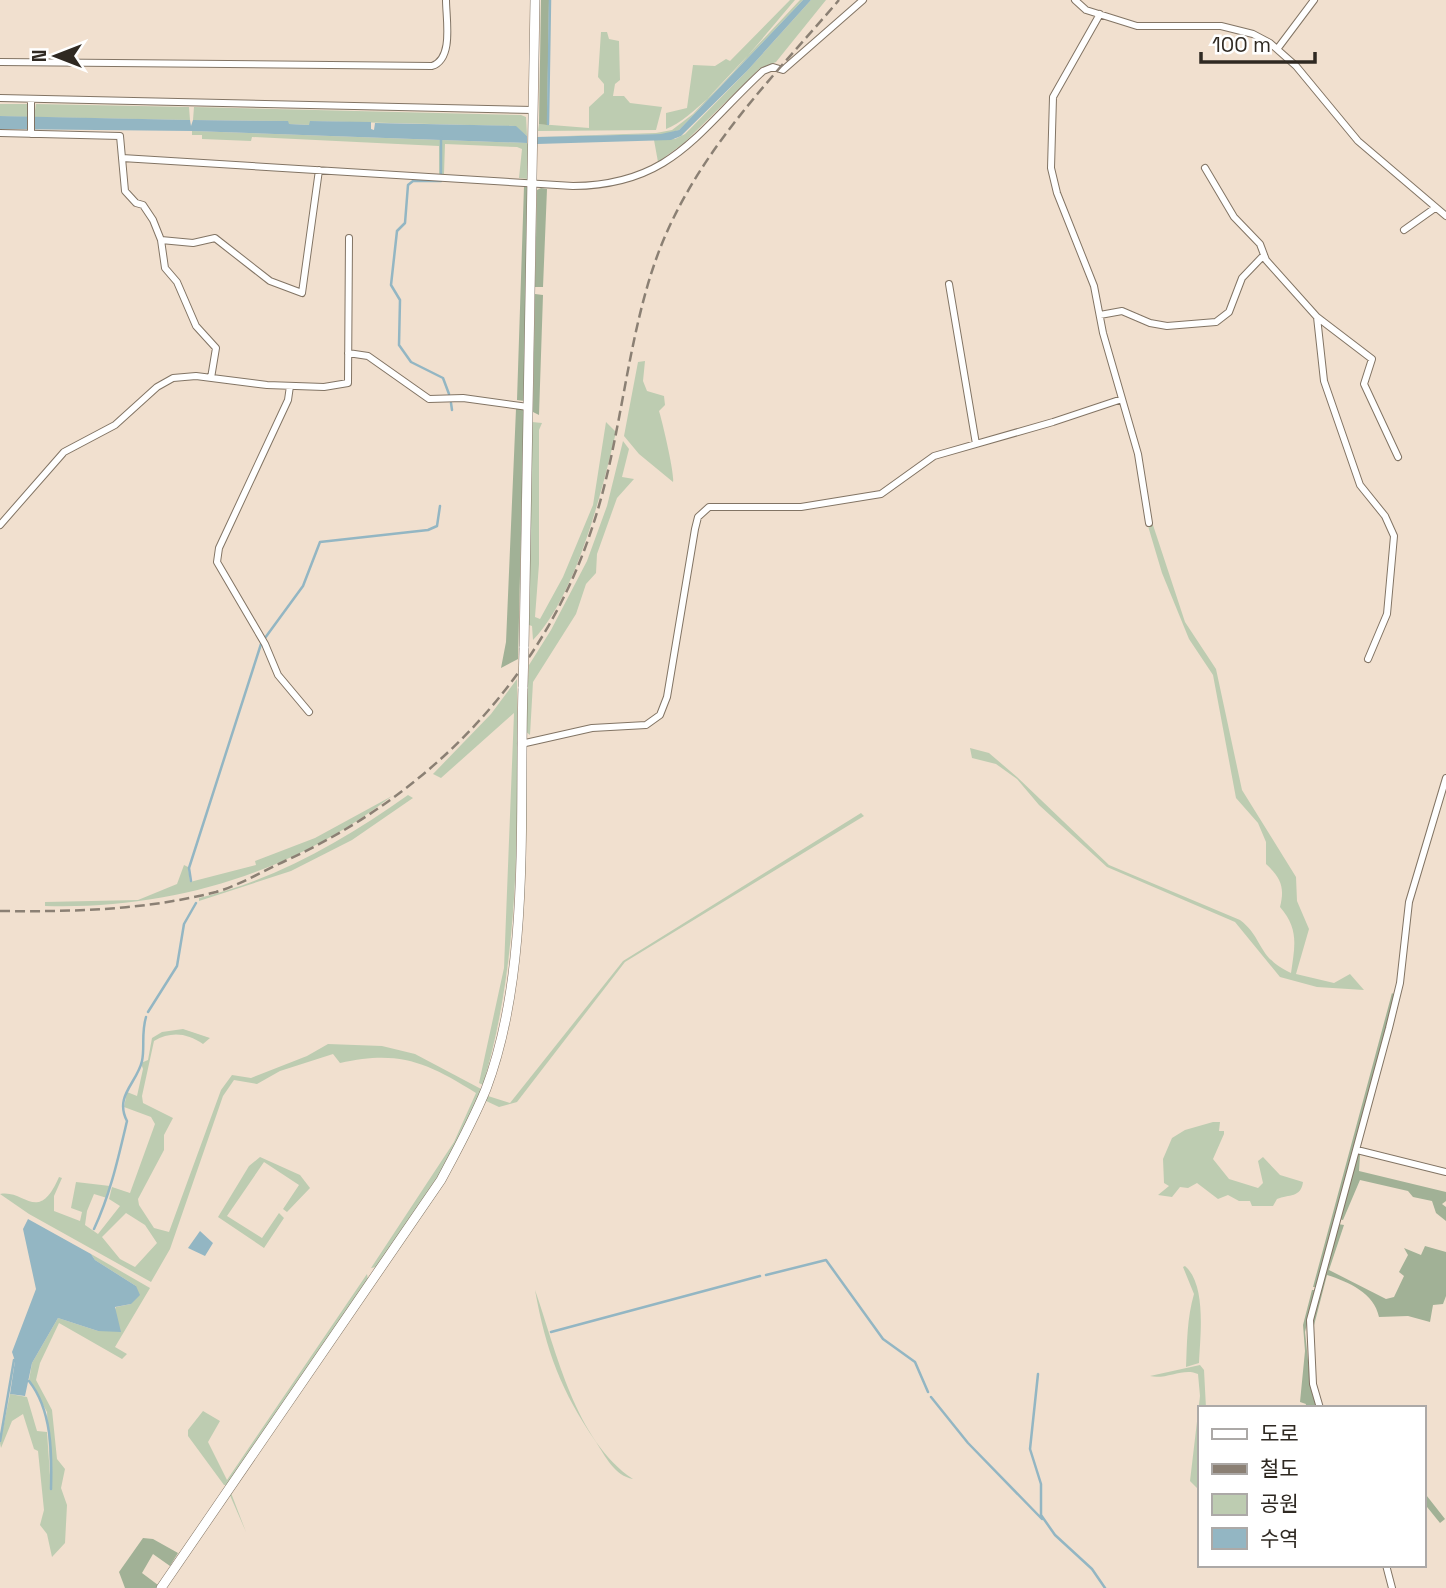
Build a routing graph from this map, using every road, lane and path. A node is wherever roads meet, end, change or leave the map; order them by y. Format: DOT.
graph roads {
  1 [pos="446,0"];
  2 [pos="536,0"];
  3 [pos="863,0"];
  4 [pos="1074,0"];
  5 [pos="1314,0"];
  6 [pos="1100,14"];
  7 [pos="1278,48"];
  8 [pos="0,62"];
  9 [pos="0,98"];
  10 [pos="31,99"];
  11 [pos="533,110"];
  12 [pos="0,133"];
  13 [pos="30,134"];
  14 [pos="122,158"];
  15 [pos="1205,168"];
  16 [pos="319,170"];
  17 [pos="530,183"];
  18 [pos="1435,208"];
  19 [pos="1446,216"];
  20 [pos="1404,230"];
  21 [pos="349,238"];
  22 [pos="162,240"];
  23 [pos="1264,255"];
  24 [pos="949,284"];
  25 [pos="1100,315"];
  26 [pos="1317,317"];
  27 [pos="348,353"];
  28 [pos="211,378"];
  29 [pos="290,386"];
  30 [pos="1122,399"];
  31 [pos="528,407"];
  32 [pos="976,444"];
  33 [pos="1398,457"];
  34 [pos="1149,523"];
  35 [pos="0,525"];
  36 [pos="1368,659"];
  37 [pos="309,712"];
  38 [pos="521,744"];
  39 [pos="1446,778"];
  40 [pos="1357,1150"];
  41 [pos="1446,1172"];
  42 [pos="1319,1406"];
  43 [pos="1387,1567"];
  44 [pos="161,1588"];
  45 [pos="1392,1588"];
  1 -- 8 [label="street"];
  2 -- 11 [label="main road"];
  3 -- 17 [label="street"];
  4 -- 6 [label="street"];
  5 -- 7 [label="street"];
  6 -- 7 [label="street"];
  6 -- 25 [label="street"];
  7 -- 18 [label="street"];
  9 -- 10 [label="street"];
  10 -- 11 [label="street"];
  10 -- 13 [label="street"];
  11 -- 17 [label="main road"];
  12 -- 13 [label="street"];
  13 -- 14 [label="street"];
  14 -- 16 [label="street"];
  14 -- 22 [label="street"];
  15 -- 23 [label="street"];
  16 -- 17 [label="street"];
  16 -- 22 [label="street"];
  17 -- 31 [label="main road"];
  18 -- 19 [label="street"];
  18 -- 20 [label="street"];
  21 -- 27 [label="street"];
  22 -- 28 [label="street"];
  23 -- 25 [label="street"];
  23 -- 26 [label="street"];
  24 -- 32 [label="street"];
  25 -- 30 [label="street"];
  26 -- 33 [label="street"];
  26 -- 36 [label="street"];
  27 -- 29 [label="street"];
  27 -- 31 [label="street"];
  28 -- 29 [label="street"];
  28 -- 35 [label="street"];
  29 -- 37 [label="street"];
  30 -- 32 [label="street"];
  30 -- 34 [label="street"];
  31 -- 38 [label="main road, bridge"];
  32 -- 38 [label="street"];
  38 -- 44 [label="main road"];
  39 -- 40 [label="street"];
  40 -- 41 [label="street"];
  40 -- 42 [label="street"];
  43 -- 45 [label="street"];
}
